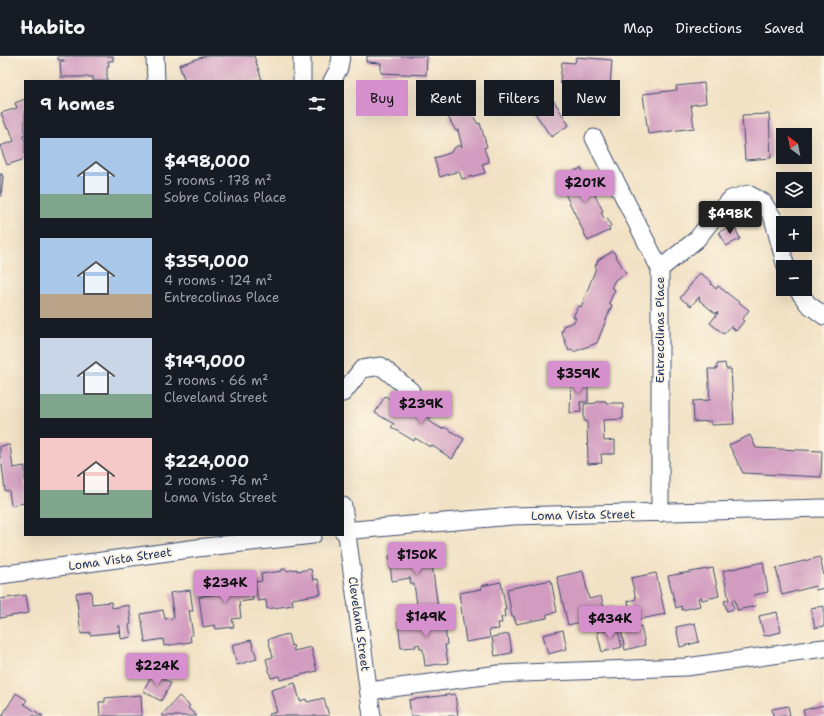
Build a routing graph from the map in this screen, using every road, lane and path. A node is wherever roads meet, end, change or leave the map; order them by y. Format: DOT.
graph roads {
  1 [pos="155,56"];
  2 [pos="302,56"];
  3 [pos="342,56"];
  4 [pos="156,80"];
  5 [pos="302,80"];
  6 [pos="333,80"];
  7 [pos="594,138"];
  8 [pos="784,260"];
  9 [pos="660,270"];
  10 [pos="802,296"];
  11 [pos="824,316"];
  12 [pos="411,391"];
  13 [pos="344,392"];
  14 [pos="824,508"];
  15 [pos="660,514"];
  16 [pos="344,518"];
  17 [pos="345,531"];
  18 [pos="296,536"];
  19 [pos="196,542"];
  20 [pos="0,575"];
  21 [pos="824,648"];
  22 [pos="369,691"];
  23 [pos="372,716"];
  1 -- 4 [label="street"];
  2 -- 5 [label="street"];
  3 -- 6 [label="street"];
  7 -- 9 [label="street, Entrecolinas Place"];
  8 -- 9 [label="street"];
  9 -- 15 [label="street, Entrecolinas Place"];
  10 -- 11 [label="street"];
  12 -- 13 [label="street"];
  14 -- 15 [label="street, Loma Vista Street"];
  15 -- 17 [label="street, Loma Vista Street"];
  16 -- 17 [label="street, Cleveland Street"];
  17 -- 22 [label="street, Cleveland Street"];
  18 -- 19 [label="street, Loma Vista Street"];
  19 -- 20 [label="street, Loma Vista Street"];
  21 -- 22 [label="street"];
  22 -- 23 [label="street, Cleveland Street"];
}
